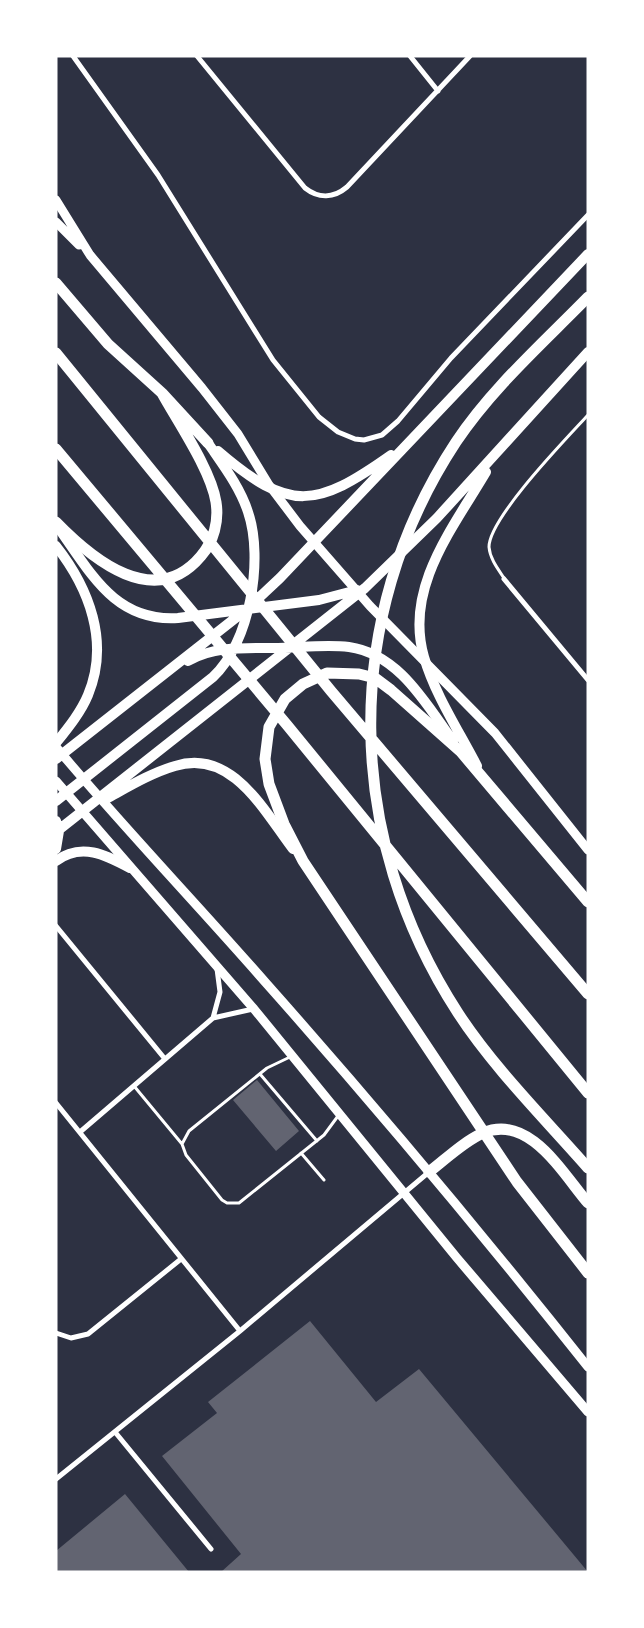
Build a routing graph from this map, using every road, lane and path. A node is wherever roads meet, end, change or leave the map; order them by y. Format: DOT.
graph roads {
  1 [pos="73,56"];
  2 [pos="197,56"];
  3 [pos="410,56"];
  4 [pos="470,56"];
  5 [pos="438,91"];
  6 [pos="56,200"];
  7 [pos="588,214"];
  8 [pos="56,222"];
  9 [pos="588,254"];
  10 [pos="90,255"];
  11 [pos="56,283"];
  12 [pos="588,296"];
  13 [pos="588,352"];
  14 [pos="56,353"];
  15 [pos="162,393"];
  16 [pos="588,415"];
  17 [pos="410,441"];
  18 [pos="208,443"];
  19 [pos="56,449"];
  20 [pos="495,456"];
  21 [pos="56,524"];
  22 [pos="56,546"];
  23 [pos="504,579"];
  24 [pos="365,588"];
  25 [pos="247,609"];
  26 [pos="291,648"];
  27 [pos="235,649"];
  28 [pos="159,678"];
  29 [pos="588,680"];
  30 [pos="56,743"];
  31 [pos="56,747"];
  32 [pos="461,752"];
  33 [pos="56,759"];
  34 [pos="480,774"];
  35 [pos="56,781"];
  36 [pos="56,801"];
  37 [pos="87,808"];
  38 [pos="56,821"];
  39 [pos="56,832"];
  40 [pos="56,849"];
  41 [pos="588,850"];
  42 [pos="56,861"];
  43 [pos="303,861"];
  44 [pos="130,868"];
  45 [pos="588,902"];
  46 [pos="56,926"];
  47 [pos="216,966"];
  48 [pos="588,994"];
  49 [pos="254,1009"];
  50 [pos="213,1018"];
  51 [pos="291,1057"];
  52 [pos="165,1059"];
  53 [pos="260,1074"];
  54 [pos="134,1086"];
  55 [pos="588,1093"];
  56 [pos="56,1103"];
  57 [pos="340,1114"];
  58 [pos="80,1132"];
  59 [pos="317,1141"];
  60 [pos="182,1144"];
  61 [pos="302,1153"];
  62 [pos="588,1168"];
  63 [pos="429,1172"];
  64 [pos="324,1180"];
  65 [pos="404,1193"];
  66 [pos="588,1203"];
  67 [pos="181,1259"];
  68 [pos="588,1273"];
  69 [pos="240,1331"];
  70 [pos="56,1333"];
  71 [pos="588,1367"];
  72 [pos="588,1412"];
  73 [pos="115,1432"];
  74 [pos="56,1480"];
  75 [pos="211,1549"];
  1 -- 7 [label="street"];
  2 -- 5 [label="street"];
  3 -- 5 [label="street"];
  4 -- 5 [label="street"];
  6 -- 10 [label="main road"];
  8 -- 10 [label="main road"];
  9 -- 17 [label="main road"];
  10 -- 41 [label="main road"];
  11 -- 15 [label="highway"];
  12 -- 62 [label="highway"];
  13 -- 20 [label="main road"];
  14 -- 48 [label="highway"];
  15 -- 18 [label="highway"];
  15 -- 21 [label="highway"];
  16 -- 23 [label="lane"];
  17 -- 18 [label="main road"];
  17 -- 25 [label="main road"];
  18 -- 25 [label="main road"];
  19 -- 55 [label="highway"];
  20 -- 24 [label="main road"];
  20 -- 34 [label="main road"];
  21 -- 25 [label="main road"];
  22 -- 30 [label="main road"];
  23 -- 29 [label="street"];
  24 -- 25 [label="main road"];
  24 -- 26 [label="main road"];
  25 -- 27 [label="main road"];
  25 -- 28 [label="main road"];
  26 -- 27 [label="main road"];
  26 -- 32 [label="main road"];
  26 -- 37 [label="main road"];
  27 -- 28 [label="main road"];
  27 -- 36 [label="main road"];
  28 -- 33 [label="main road"];
  31 -- 63 [label="main road"];
  32 -- 34 [label="highway"];
  32 -- 43 [label="highway"];
  34 -- 45 [label="highway"];
  35 -- 44 [label="main road"];
  37 -- 39 [label="main road"];
  37 -- 43 [label="main road"];
  38 -- 40 [label="main road"];
  42 -- 44 [label="main road"];
  43 -- 68 [label="highway"];
  44 -- 47 [label="main road"];
  46 -- 52 [label="street"];
  47 -- 49 [label="main road"];
  47 -- 50 [label="street"];
  49 -- 50 [label="street"];
  49 -- 51 [label="main road"];
  50 -- 52 [label="street"];
  51 -- 53 [label="lane"];
  51 -- 57 [label="main road"];
  52 -- 54 [label="street"];
  53 -- 59 [label="lane"];
  53 -- 60 [label="lane"];
  54 -- 58 [label="street"];
  54 -- 60 [label="lane"];
  56 -- 58 [label="street"];
  57 -- 59 [label="lane"];
  57 -- 65 [label="main road"];
  58 -- 67 [label="street"];
  59 -- 61 [label="lane"];
  60 -- 61 [label="lane"];
  61 -- 64 [label="lane"];
  63 -- 65 [label="street"];
  63 -- 66 [label="highway"];
  63 -- 71 [label="main road"];
  65 -- 69 [label="street"];
  65 -- 72 [label="main road"];
  67 -- 69 [label="street"];
  67 -- 70 [label="street"];
  69 -- 73 [label="street"];
  73 -- 74 [label="street"];
  73 -- 75 [label="street"];
}
